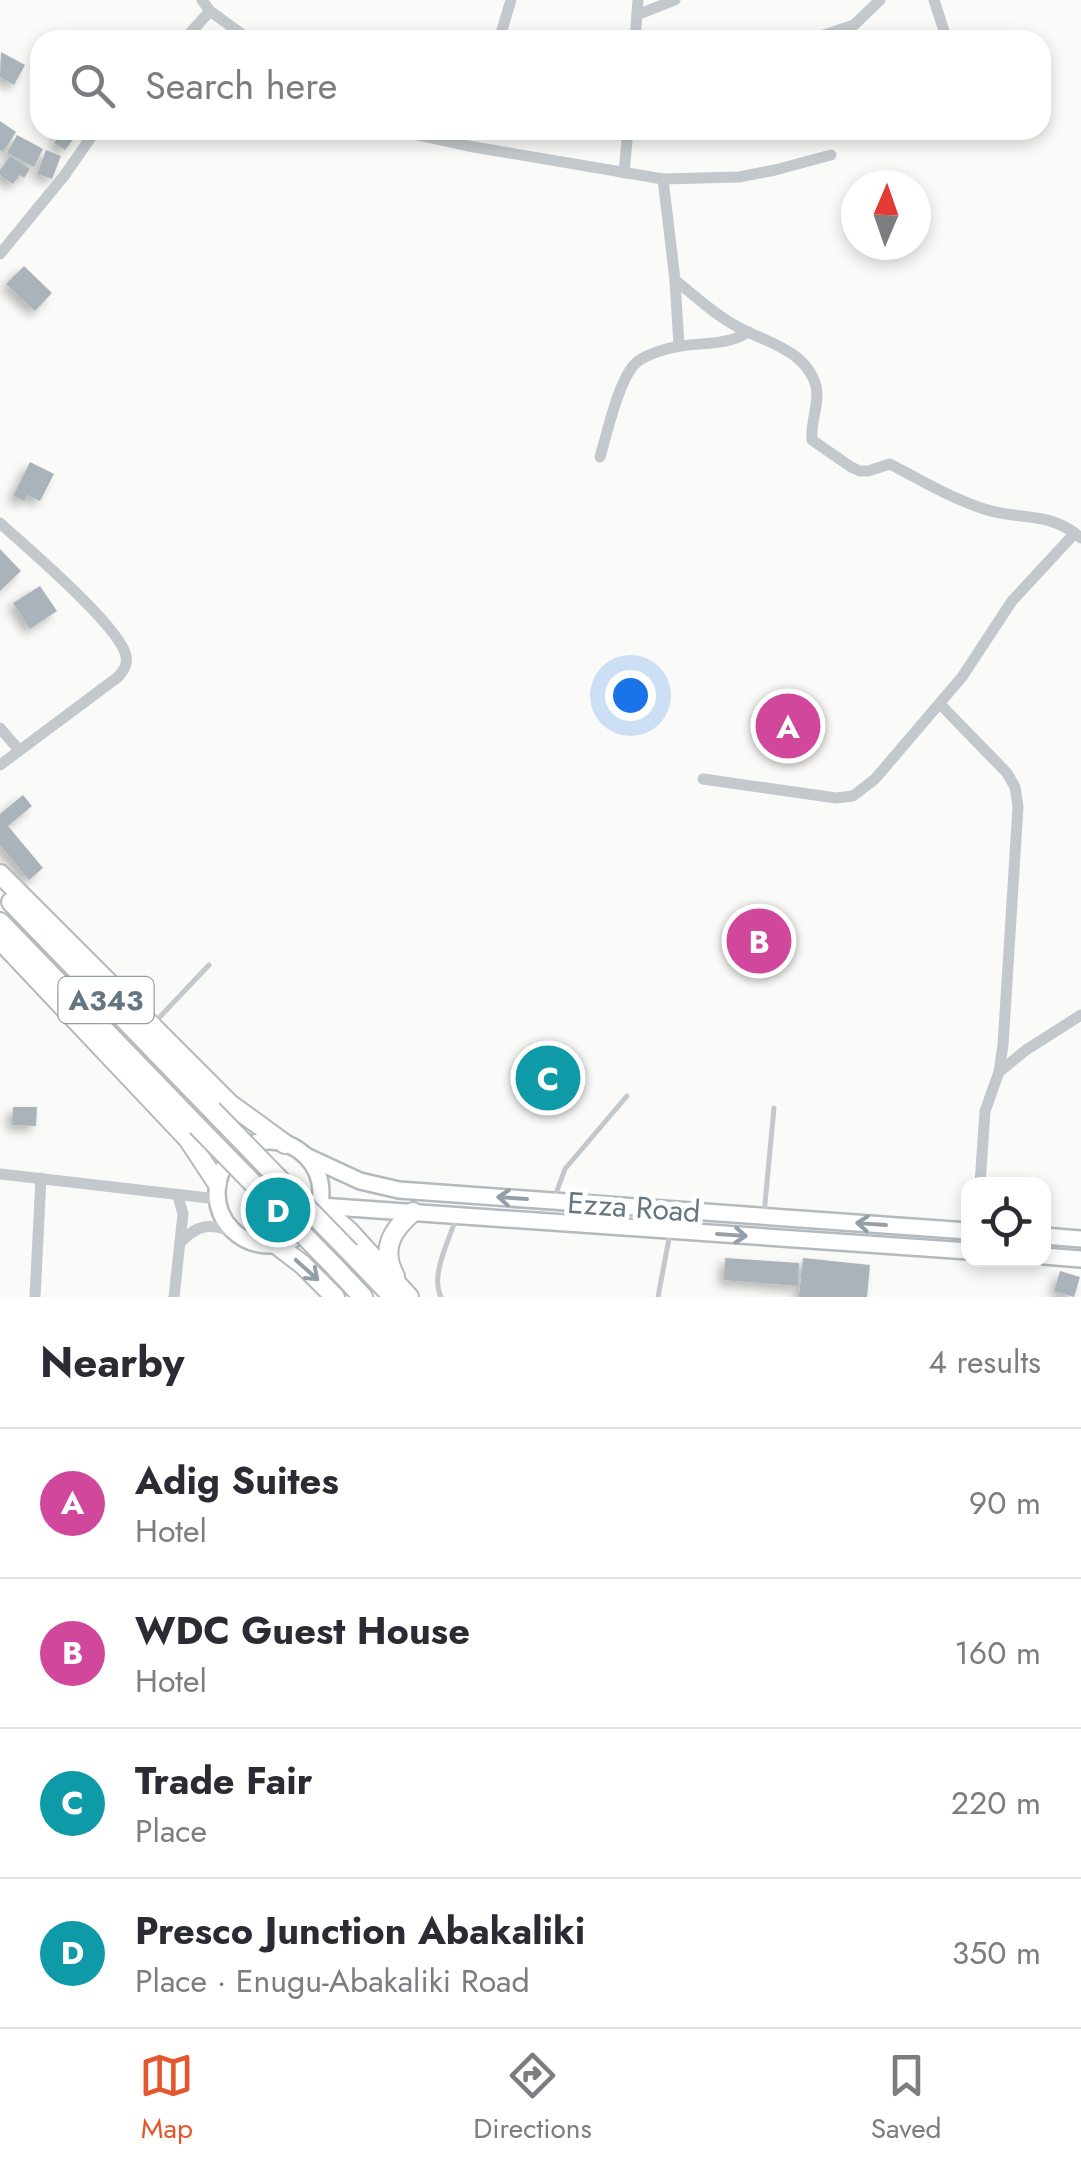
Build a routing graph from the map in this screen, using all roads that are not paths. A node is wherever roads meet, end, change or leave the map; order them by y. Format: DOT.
graph roads {
  1 [pos="202,0"];
  2 [pos="511,0"];
  3 [pos="638,0"];
  4 [pos="675,0"];
  5 [pos="880,0"];
  6 [pos="934,0"];
  7 [pos="210,11"];
  8 [pos="637,14"];
  9 [pos="193,30"];
  10 [pos="236,30"];
  11 [pos="502,30"];
  12 [pos="636,30"];
  13 [pos="837,30"];
  14 [pos="944,30"];
  15 [pos="89,140"];
  16 [pos="441,140"];
  17 [pos="470,140"];
  18 [pos="627,140"];
  19 [pos="468,146"];
  20 [pos="832,155"];
  21 [pos="624,173"];
  22 [pos="663,178"];
  23 [pos="0,254"];
  24 [pos="675,280"];
  25 [pos="749,332"];
  26 [pos="679,346"];
  27 [pos="600,457"];
  28 [pos="0,522"];
  29 [pos="1078,535"];
  30 [pos="940,704"];
  31 [pos="0,728"];
  32 [pos="19,750"];
  33 [pos="0,765"];
  34 [pos="704,779"];
  35 [pos="0,874"];
  36 [pos="0,890"];
  37 [pos="0,922"];
  38 [pos="0,940"];
  39 [pos="209,965"];
  40 [pos="1081,1015"];
  41 [pos="152,1026"];
  42 [pos="1000,1072"];
  43 [pos="626,1096"];
  44 [pos="774,1108"];
  45 [pos="285,1144"];
  46 [pos="306,1156"];
  47 [pos="0,1174"];
  48 [pos="981,1177"];
  49 [pos="42,1178"];
  50 [pos="217,1191"];
  51 [pos="178,1196"];
  52 [pos="553,1201"];
  53 [pos="320,1206"];
  54 [pos="413,1212"];
  55 [pos="457,1216"];
  56 [pos="764,1216"];
  57 [pos="671,1230"];
  58 [pos="961,1231"];
  59 [pos="233,1232"];
  60 [pos="1051,1237"];
  61 [pos="1081,1239"];
  62 [pos="180,1243"];
  63 [pos="277,1245"];
  64 [pos="961,1251"];
  65 [pos="1051,1256"];
  66 [pos="1081,1258"];
  67 [pos="36,1297"];
  68 [pos="174,1297"];
  69 [pos="335,1297"];
  70 [pos="363,1297"];
  71 [pos="392,1297"];
  72 [pos="410,1297"];
  73 [pos="441,1297"];
  74 [pos="658,1297"];
  1 -- 7 [label="street"];
  2 -- 11 [label="street"];
  3 -- 8 [label="street"];
  4 -- 8 [label="street"];
  5 -- 13 [label="street"];
  6 -- 14 [label="street"];
  7 -- 9 [label="street"];
  7 -- 10 [label="street"];
  8 -- 12 [label="street"];
  15 -- 23 [label="street"];
  16 -- 19 [label="street"];
  17 -- 19 [label="street"];
  18 -- 21 [label="street"];
  19 -- 21 [label="street"];
  20 -- 22 [label="street"];
  21 -- 22 [label="street"];
  22 -- 24 [label="street"];
  24 -- 25 [label="street"];
  24 -- 26 [label="street"];
  25 -- 26 [label="street"];
  25 -- 29 [label="street"];
  26 -- 27 [label="street"];
  28 -- 32 [label="street"];
  29 -- 30 [label="street"];
  30 -- 34 [label="street"];
  30 -- 42 [label="street"];
  31 -- 32 [label="street"];
  32 -- 33 [label="street"];
  35 -- 41 [label="highway"];
  36 -- 71 [label="highway, A343, bridge"];
  37 -- 70 [label="highway, A343, bridge"];
  38 -- 50 [label="highway"];
  39 -- 41 [label="lane"];
  40 -- 42 [label="street"];
  41 -- 45 [label="highway"];
  42 -- 48 [label="street"];
  43 -- 52 [label="lane"];
  44 -- 56 [label="lane"];
  45 -- 46 [label="main road"];
  45 -- 50 [label="main road"];
  52 -- 46 [label="main road, Ezza Road, one-way"];
  46 -- 53 [label="main road"];
  47 -- 49 [label="street"];
  49 -- 51 [label="street"];
  49 -- 67 [label="street"];
  50 -- 51 [label="street"];
  50 -- 59 [label="main road"];
  51 -- 62 [label="street"];
  52 -- 56 [label="main road, Ezza Road"];
  53 -- 54 [label="main road, Ezza Road"];
  53 -- 63 [label="main road"];
  53 -- 72 [label="highway"];
  54 -- 55 [label="main road, Ezza Road"];
  54 -- 72 [label="highway"];
  55 -- 57 [label="main road, Ezza Road"];
  55 -- 73 [label="lane"];
  58 -- 56 [label="main road, Ezza Road, one-way"];
  57 -- 64 [label="main road, Ezza Road, one-way"];
  57 -- 74 [label="lane"];
  59 -- 62 [label="street"];
  59 -- 63 [label="main road"];
  60 -- 61 [label="main road"];
  62 -- 68 [label="street"];
  63 -- 69 [label="highway, one-way"];
  65 -- 66 [label="main road"];
}
